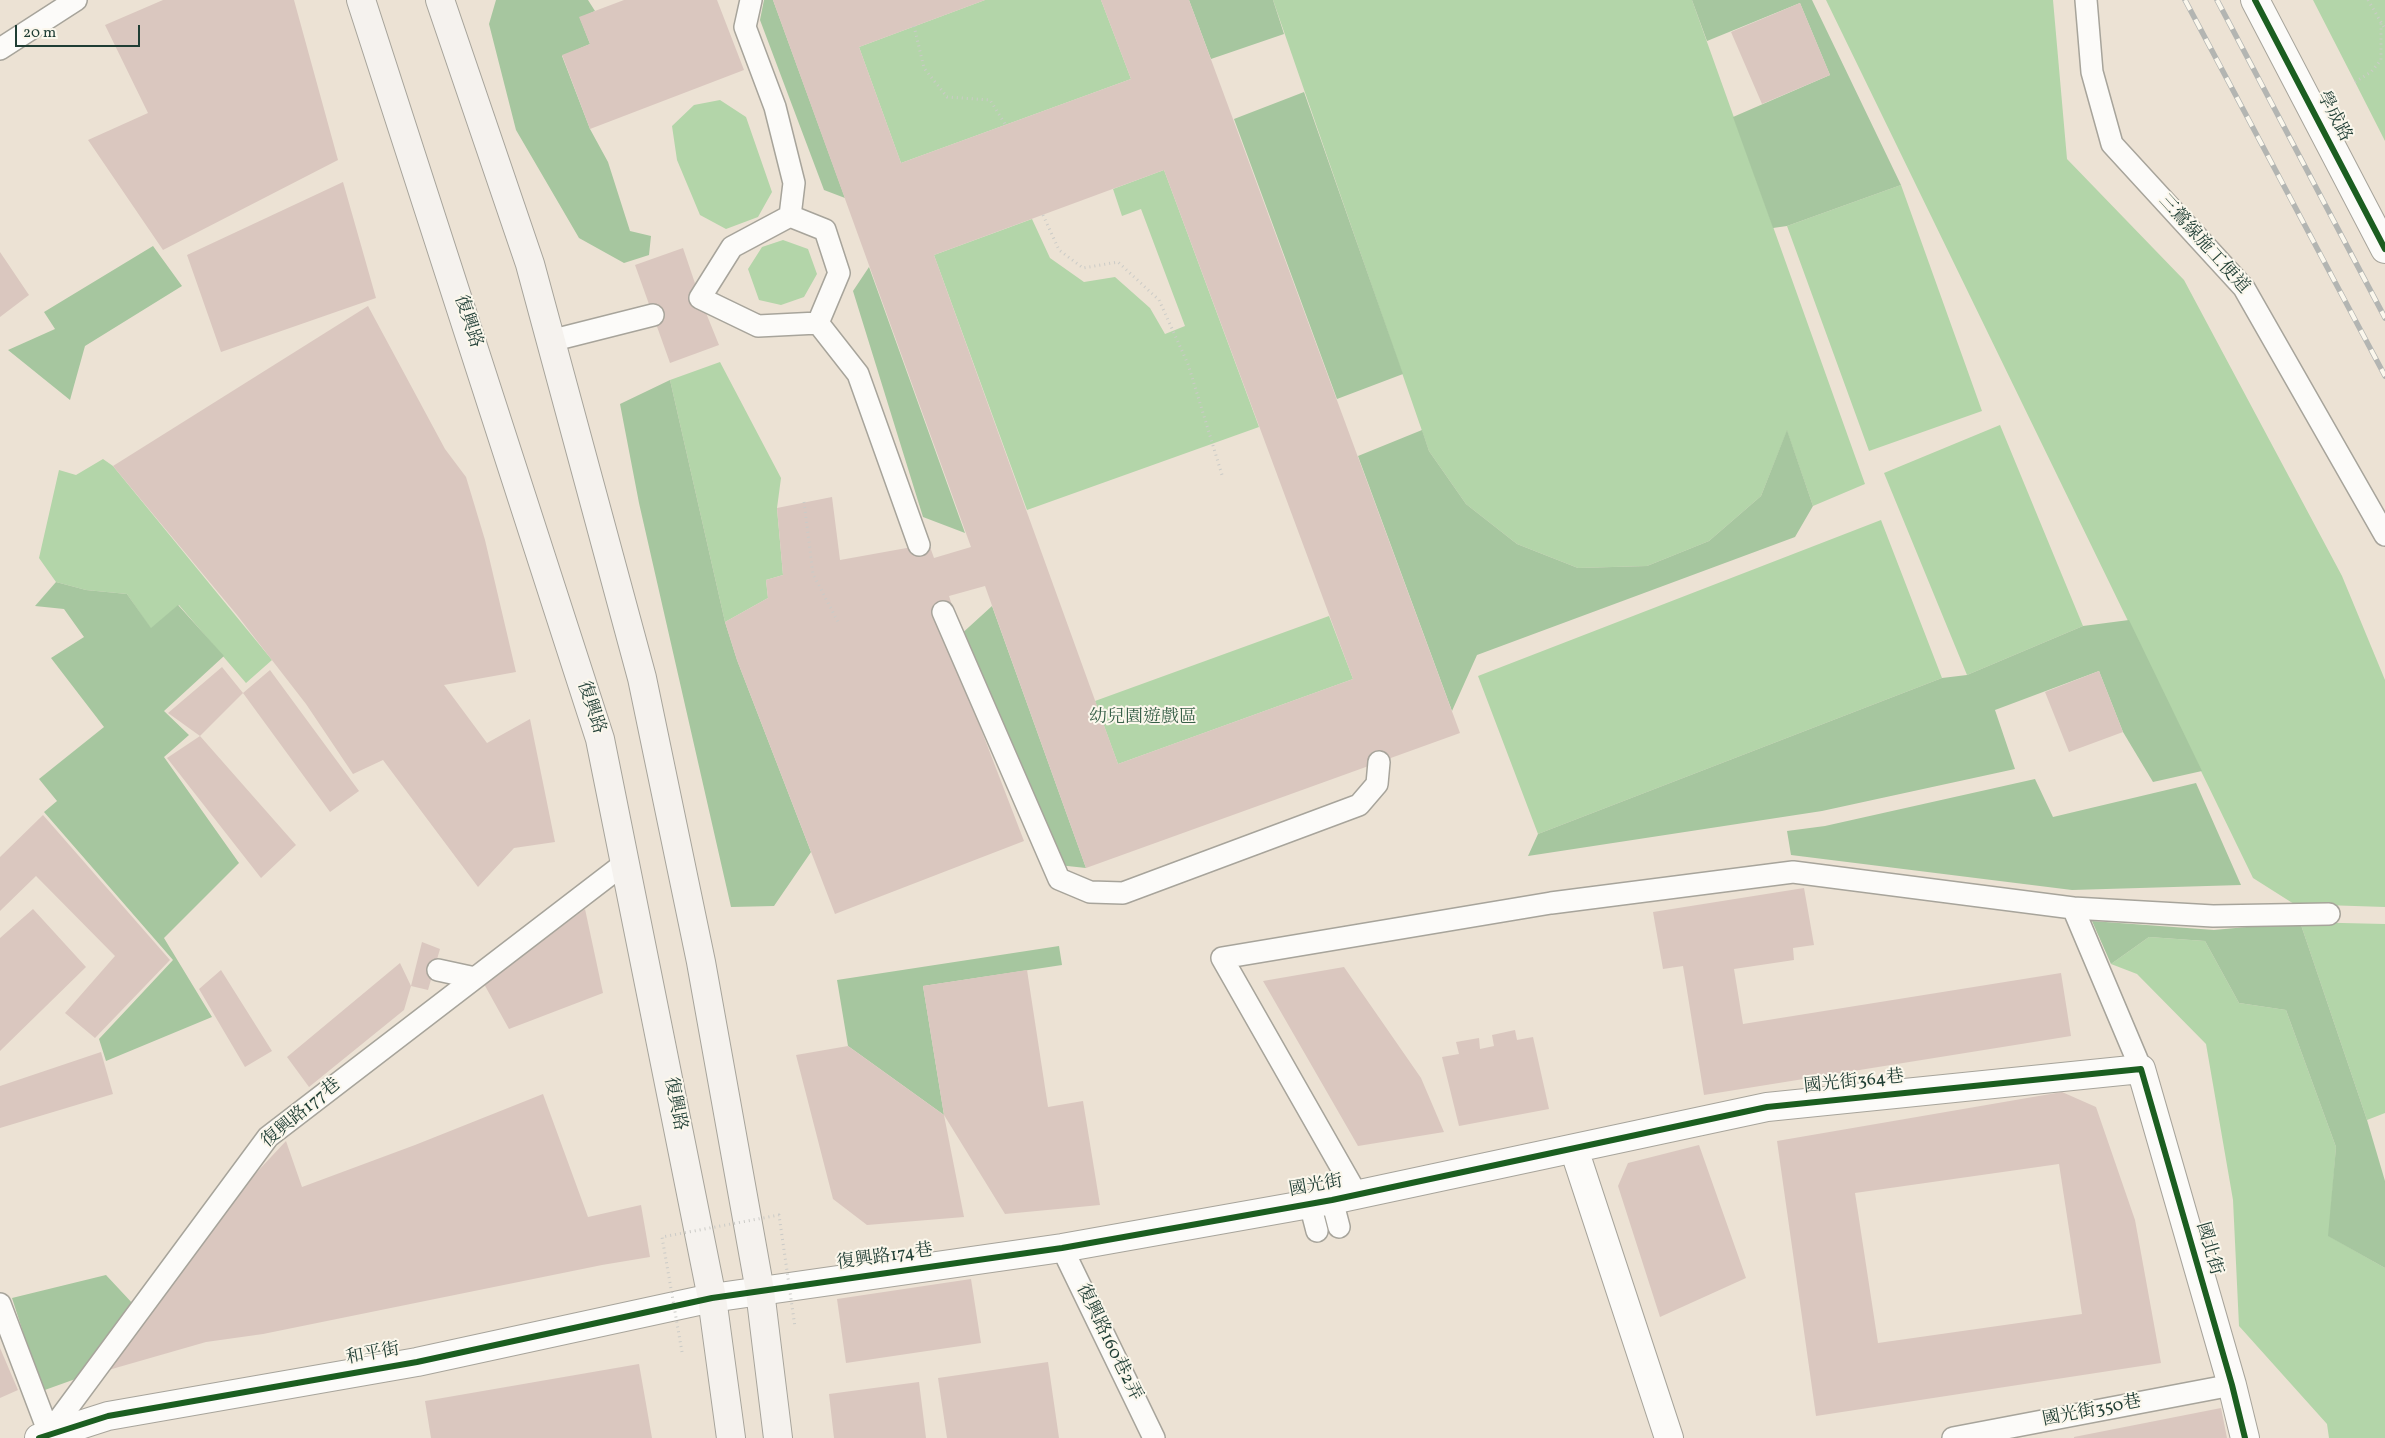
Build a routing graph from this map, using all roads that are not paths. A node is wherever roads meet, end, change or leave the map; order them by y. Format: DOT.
graph roads {
  1 [pos="76,0"];
  2 [pos="362,0"];
  3 [pos="440,0"];
  4 [pos="751,0"];
  5 [pos="2086,0"];
  6 [pos="2255,0"];
  7 [pos="0,49"];
  8 [pos="790,216"];
  9 [pos="2385,249"];
  10 [pos="653,315"];
  11 [pos="818,323"];
  12 [pos="550,341"];
  13 [pos="2385,535"];
  14 [pos="919,545"];
  15 [pos="944,612"];
  16 [pos="1379,762"];
  17 [pos="625,864"];
  18 [pos="2074,908"];
  19 [pos="2329,914"];
  20 [pos="438,970"];
  21 [pos="476,978"];
  22 [pos="2141,1069"];
  23 [pos="1574,1149"];
  24 [pos="1333,1200"];
  25 [pos="1339,1227"];
  26 [pos="1316,1231"];
  27 [pos="1062,1248"];
  28 [pos="760,1292"];
  29 [pos="712,1298"];
  30 [pos="0,1304"];
  31 [pos="2232,1385"];
  32 [pos="44,1436"];
  33 [pos="731,1438"];
  34 [pos="778,1438"];
  35 [pos="1154,1438"];
  36 [pos="1669,1438"];
  37 [pos="1953,1438"];
  38 [pos="2244,1438"];
  1 -- 7 [label="lane"];
  2 -- 17 [label="main road, 復興路"];
  3 -- 12 [label="main road"];
  4 -- 8 [label="lane"];
  5 -- 13 [label="lane, 三鶯線施工便道"];
  6 -- 9 [label="street, 學成路"];
  8 -- 11 [label="lane"];
  8 -- 11 [label="lane"];
  10 -- 12 [label="lane"];
  11 -- 14 [label="lane"];
  12 -- 28 [label="main road"];
  15 -- 16 [label="lane"];
  17 -- 21 [label="lane, 復興路177巷"];
  17 -- 29 [label="main road, 復興路"];
  18 -- 19 [label="lane"];
  18 -- 22 [label="lane"];
  18 -- 24 [label="lane"];
  20 -- 21 [label="lane"];
  21 -- 32 [label="lane, 復興路177巷"];
  22 -- 23 [label="street, 國光街364巷"];
  22 -- 31 [label="street, 國北街"];
  23 -- 24 [label="street, 國光街"];
  23 -- 36 [label="street"];
  24 -- 25 [label="lane"];
  24 -- 26 [label="lane"];
  24 -- 27 [label="street, 國光街"];
  27 -- 28 [label="street, 復興路174巷"];
  27 -- 35 [label="lane, 復興路160巷2弄"];
  28 -- 29 [label="street, 復興路174巷"];
  28 -- 34 [label="main road"];
  29 -- 32 [label="street, 和平街"];
  29 -- 33 [label="main road, 復興路"];
  30 -- 32 [label="lane"];
  31 -- 37 [label="lane, 國光街350巷"];
  31 -- 38 [label="street, 國北街"];
}
